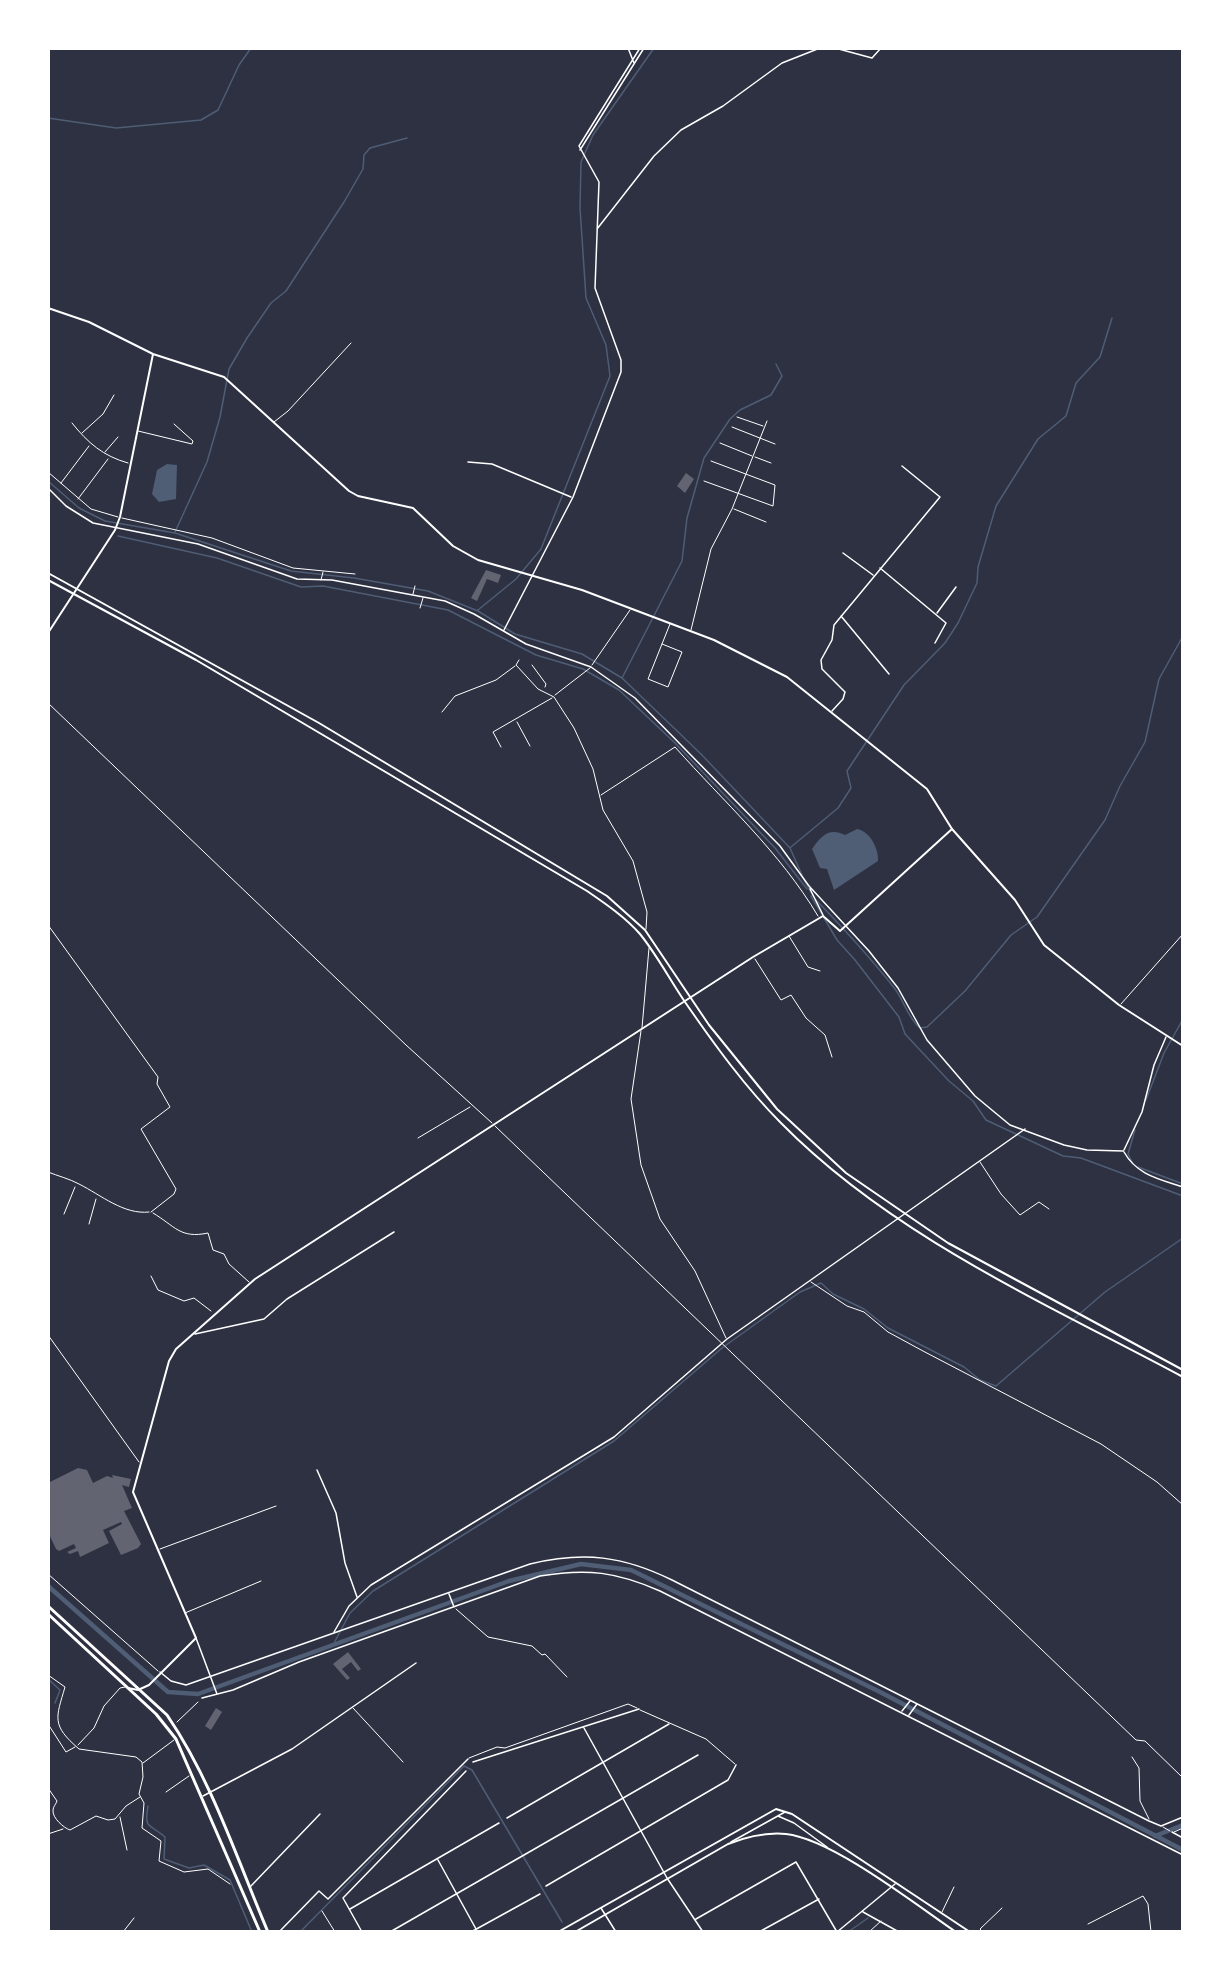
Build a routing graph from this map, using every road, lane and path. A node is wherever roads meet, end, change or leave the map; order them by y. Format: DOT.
graph roads {
  1 [pos="628,48"];
  2 [pos="640,48"];
  3 [pos="644,48"];
  4 [pos="820,48"];
  5 [pos="835,48"];
  6 [pos="881,48"];
  7 [pos="633,58"];
  8 [pos="634,64"];
  9 [pos="580,150"];
  10 [pos="596,229"];
  11 [pos="48,308"];
  12 [pos="351,343"];
  13 [pos="153,354"];
  14 [pos="114,394"];
  15 [pos="737,417"];
  16 [pos="767,420"];
  17 [pos="72,423"];
  18 [pos="273,423"];
  19 [pos="174,424"];
  20 [pos="732,427"];
  21 [pos="764,427"];
  22 [pos="137,431"];
  23 [pos="81,435"];
  24 [pos="118,437"];
  25 [pos="760,438"];
  26 [pos="720,443"];
  27 [pos="90,444"];
  28 [pos="775,444"];
  29 [pos="104,454"];
  30 [pos="753,456"];
  31 [pos="109,458"];
  32 [pos="711,461"];
  33 [pos="468,462"];
  34 [pos="130,463"];
  35 [pos="771,463"];
  36 [pos="902,466"];
  37 [pos="48,472"];
  38 [pos="747,474"];
  39 [pos="704,481"];
  40 [pos="60,484"];
  41 [pos="48,488"];
  42 [pos="739,492"];
  43 [pos="573,497"];
  44 [pos="78,500"];
  45 [pos="732,509"];
  46 [pos="120,518"];
  47 [pos="766,522"];
  48 [pos="115,530"];
  49 [pos="843,553"];
  50 [pos="880,567"];
  51 [pos="323,570"];
  52 [pos="48,573"];
  53 [pos="355,574"];
  54 [pos="532,576"];
  55 [pos="873,576"];
  56 [pos="48,580"];
  57 [pos="321,580"];
  58 [pos="415,586"];
  59 [pos="956,587"];
  60 [pos="78,588"];
  61 [pos="75,593"];
  62 [pos="413,594"];
  63 [pos="423,596"];
  64 [pos="420,608"];
  65 [pos="630,609"];
  66 [pos="936,614"];
  67 [pos="840,615"];
  68 [pos="670,624"];
  69 [pos="503,631"];
  70 [pos="690,632"];
  71 [pos="48,633"];
  72 [pos="935,643"];
  73 [pos="662,644"];
  74 [pos="519,660"];
  75 [pos="516,665"];
  76 [pos="532,665"];
  77 [pos="591,667"];
  78 [pos="889,674"];
  79 [pos="544,692"];
  80 [pos="554,697"];
  81 [pos="48,703"];
  82 [pos="831,711"];
  83 [pos="442,712"];
  84 [pos="516,720"];
  85 [pos="530,746"];
  86 [pos="501,747"];
  87 [pos="598,797"];
  88 [pos="470,812"];
  89 [pos="466,818"];
  90 [pos="952,829"];
  91 [pos="809,886"];
  92 [pos="823,916"];
  93 [pos="819,918"];
  94 [pos="48,925"];
  95 [pos="845,927"];
  96 [pos="645,930"];
  97 [pos="1183,934"];
  98 [pos="640,935"];
  99 [pos="789,936"];
  100 [pos="649,947"];
  101 [pos="753,957"];
  102 [pos="820,971"];
  103 [pos="690,998"];
  104 [pos="684,1001"];
  105 [pos="1119,1005"];
  106 [pos="642,1028"];
  107 [pos="1167,1038"];
  108 [pos="1183,1047"];
  109 [pos="832,1057"];
  110 [pos="471,1106"];
  111 [pos="493,1124"];
  112 [pos="1026,1129"];
  113 [pos="418,1138"];
  114 [pos="1124,1151"];
  115 [pos="980,1162"];
  116 [pos="48,1172"];
  117 [pos="77,1182"];
  118 [pos="1183,1187"];
  119 [pos="98,1195"];
  120 [pos="1049,1209"];
  121 [pos="152,1212"];
  122 [pos="64,1214"];
  123 [pos="905,1216"];
  124 [pos="899,1220"];
  125 [pos="89,1224"];
  126 [pos="394,1232"];
  127 [pos="151,1276"];
  128 [pos="810,1281"];
  129 [pos="250,1283"];
  130 [pos="215,1314"];
  131 [pos="48,1335"];
  132 [pos="191,1335"];
  133 [pos="727,1340"];
  134 [pos="721,1345"];
  135 [pos="1183,1370"];
  136 [pos="1183,1377"];
  137 [pos="140,1463"];
  138 [pos="316,1470"];
  139 [pos="1183,1504"];
  140 [pos="276,1506"];
  141 [pos="158,1550"];
  142 [pos="48,1574"];
  143 [pos="261,1581"];
  144 [pos="449,1593"];
  145 [pos="357,1598"];
  146 [pos="48,1606"];
  147 [pos="454,1607"];
  148 [pos="185,1613"];
  149 [pos="48,1614"];
  150 [pos="332,1634"];
  151 [pos="196,1638"];
  152 [pos="416,1663"];
  153 [pos="160,1672"];
  154 [pos="48,1675"];
  155 [pos="213,1677"];
  156 [pos="567,1677"];
  157 [pos="125,1687"];
  158 [pos="138,1690"];
  159 [pos="218,1695"];
  160 [pos="202,1698"];
  161 [pos="910,1700"];
  162 [pos="918,1704"];
  163 [pos="351,1707"];
  164 [pos="639,1709"];
  165 [pos="902,1712"];
  166 [pos="909,1716"];
  167 [pos="48,1724"];
  168 [pos="669,1724"];
  169 [pos="174,1725"];
  170 [pos="584,1728"];
  171 [pos="176,1739"];
  172 [pos="77,1746"];
  173 [pos="698,1755"];
  174 [pos="1132,1757"];
  175 [pos="468,1759"];
  176 [pos="403,1762"];
  177 [pos="473,1762"];
  178 [pos="604,1763"];
  179 [pos="142,1764"];
  180 [pos="736,1765"];
  181 [pos="466,1771"];
  182 [pos="192,1773"];
  183 [pos="1183,1778"];
  184 [pos="48,1788"];
  185 [pos="166,1792"];
  186 [pos="209,1794"];
  187 [pos="202,1796"];
  188 [pos="140,1797"];
  189 [pos="623,1798"];
  190 [pos="786,1811"];
  191 [pos="320,1814"];
  192 [pos="120,1815"];
  193 [pos="777,1816"];
  194 [pos="1183,1817"];
  195 [pos="507,1818"];
  196 [pos="1149,1821"];
  197 [pos="499,1823"];
  198 [pos="1161,1826"];
  199 [pos="65,1828"];
  200 [pos="1183,1828"];
  201 [pos="643,1832"];
  202 [pos="1172,1832"];
  203 [pos="48,1834"];
  204 [pos="1183,1838"];
  205 [pos="728,1844"];
  206 [pos="828,1848"];
  207 [pos="127,1850"];
  208 [pos="1183,1855"];
  209 [pos="438,1859"];
  210 [pos="664,1871"];
  211 [pos="668,1878"];
  212 [pos="896,1883"];
  213 [pos="231,1884"];
  214 [pos="546,1886"];
  215 [pos="249,1887"];
  216 [pos="954,1887"];
  217 [pos="891,1888"];
  218 [pos="457,1894"];
  219 [pos="540,1894"];
  220 [pos="819,1899"];
  221 [pos="601,1907"];
  222 [pos="1002,1908"];
  223 [pos="349,1909"];
  224 [pos="321,1911"];
  225 [pos="862,1912"];
  226 [pos="941,1913"];
  227 [pos="605,1915"];
  228 [pos="135,1918"];
  229 [pos="695,1920"];
  230 [pos="881,1921"];
  231 [pos="1088,1924"];
  232 [pos="476,1929"];
  233 [pos="177,1931"];
  234 [pos="123,1932"];
  235 [pos="180,1932"];
  236 [pos="260,1932"];
  237 [pos="268,1932"];
  238 [pos="279,1932"];
  239 [pos="335,1932"];
  240 [pos="362,1932"];
  241 [pos="390,1932"];
  242 [pos="471,1932"];
  243 [pos="558,1932"];
  244 [pos="575,1932"];
  245 [pos="616,1932"];
  246 [pos="703,1932"];
  247 [pos="759,1932"];
  248 [pos="837,1932"];
  249 [pos="869,1932"];
  250 [pos="898,1932"];
  251 [pos="956,1932"];
  252 [pos="970,1932"];
  253 [pos="983,1932"];
  254 [pos="1023,1932"];
  255 [pos="1029,1932"];
  256 [pos="1151,1932"];
  1 -- 7 [label="street"];
  2 -- 7 [label="street"];
  3 -- 8 [label="street"];
  4 -- 10 [label="street"];
  5 -- 6 [label="street"];
  7 -- 8 [label="street"];
  7 -- 9 [label="street"];
  8 -- 9 [label="street"];
  9 -- 10 [label="street"];
  10 -- 43 [label="street"];
  11 -- 13 [label="street"];
  12 -- 18 [label="lane"];
  13 -- 18 [label="street"];
  13 -- 22 [label="street"];
  14 -- 23 [label="lane"];
  15 -- 21 [label="lane"];
  16 -- 21 [label="lane"];
  17 -- 23 [label="lane"];
  18 -- 54 [label="street"];
  19 -- 22 [label="lane"];
  20 -- 25 [label="lane"];
  21 -- 25 [label="lane"];
  22 -- 34 [label="street"];
  23 -- 27 [label="lane"];
  24 -- 29 [label="lane"];
  25 -- 28 [label="lane"];
  25 -- 30 [label="lane"];
  26 -- 30 [label="lane"];
  27 -- 29 [label="lane"];
  27 -- 40 [label="lane"];
  29 -- 31 [label="lane"];
  30 -- 35 [label="lane"];
  30 -- 38 [label="lane"];
  31 -- 34 [label="lane"];
  31 -- 44 [label="lane"];
  32 -- 38 [label="lane"];
  33 -- 43 [label="street"];
  34 -- 46 [label="street"];
  36 -- 50 [label="street"];
  37 -- 40 [label="lane"];
  38 -- 42 [label="lane"];
  38 -- 42 [label="lane"];
  39 -- 42 [label="lane"];
  40 -- 44 [label="lane"];
  41 -- 48 [label="street"];
  42 -- 45 [label="lane"];
  43 -- 54 [label="street"];
  44 -- 46 [label="lane"];
  45 -- 47 [label="lane"];
  45 -- 70 [label="lane"];
  46 -- 48 [label="street"];
  46 -- 51 [label="lane"];
  48 -- 57 [label="street"];
  48 -- 60 [label="street"];
  49 -- 55 [label="street"];
  50 -- 55 [label="street"];
  50 -- 66 [label="street"];
  51 -- 53 [label="lane"];
  51 -- 57 [label="lane"];
  52 -- 60 [label="street"];
  54 -- 65 [label="street"];
  54 -- 69 [label="street"];
  55 -- 67 [label="street"];
  56 -- 61 [label="street"];
  57 -- 62 [label="street"];
  58 -- 62 [label="lane"];
  59 -- 66 [label="street"];
  60 -- 61 [label="street"];
  60 -- 88 [label="street"];
  61 -- 71 [label="street"];
  61 -- 89 [label="street"];
  62 -- 63 [label="street"];
  63 -- 64 [label="lane"];
  63 -- 69 [label="street"];
  65 -- 68 [label="street"];
  65 -- 77 [label="lane"];
  66 -- 72 [label="street"];
  67 -- 78 [label="street"];
  67 -- 82 [label="street"];
  68 -- 70 [label="street"];
  68 -- 73 [label="lane"];
  69 -- 77 [label="street"];
  70 -- 82 [label="street"];
  73 -- 73 [label="lane"];
  74 -- 75 [label="lane"];
  75 -- 79 [label="lane"];
  75 -- 83 [label="lane"];
  76 -- 79 [label="path"];
  77 -- 80 [label="lane"];
  77 -- 91 [label="street"];
  79 -- 80 [label="lane"];
  80 -- 84 [label="lane"];
  80 -- 87 [label="lane"];
  81 -- 110 [label="lane"];
  82 -- 90 [label="street"];
  84 -- 85 [label="lane"];
  84 -- 86 [label="lane"];
  87 -- 93 [label="lane"];
  87 -- 96 [label="lane"];
  88 -- 89 [label="street"];
  88 -- 96 [label="street"];
  89 -- 98 [label="street"];
  90 -- 95 [label="street"];
  90 -- 105 [label="street"];
  91 -- 92 [label="street"];
  91 -- 95 [label="street"];
  92 -- 93 [label="street"];
  92 -- 95 [label="street"];
  93 -- 99 [label="street"];
  94 -- 121 [label="lane"];
  95 -- 112 [label="street"];
  96 -- 98 [label="lane"];
  96 -- 103 [label="street"];
  97 -- 105 [label="lane"];
  98 -- 100 [label="street"];
  99 -- 101 [label="street"];
  99 -- 102 [label="lane"];
  100 -- 104 [label="street"];
  100 -- 106 [label="lane"];
  101 -- 103 [label="street"];
  101 -- 109 [label="lane"];
  103 -- 104 [label="street"];
  103 -- 123 [label="street"];
  104 -- 106 [label="street"];
  104 -- 124 [label="street"];
  105 -- 107 [label="street"];
  106 -- 111 [label="street"];
  106 -- 133 [label="lane"];
  107 -- 108 [label="street"];
  107 -- 114 [label="street"];
  110 -- 111 [label="lane"];
  110 -- 113 [label="lane"];
  111 -- 129 [label="street"];
  111 -- 134 [label="lane"];
  112 -- 114 [label="street"];
  112 -- 115 [label="street"];
  114 -- 118 [label="street"];
  115 -- 120 [label="lane"];
  115 -- 123 [label="street"];
  116 -- 117 [label="lane"];
  117 -- 119 [label="lane"];
  117 -- 122 [label="path"];
  119 -- 121 [label="lane"];
  119 -- 125 [label="path"];
  121 -- 129 [label="lane"];
  123 -- 124 [label="street"];
  123 -- 135 [label="street"];
  124 -- 128 [label="street"];
  124 -- 136 [label="street"];
  126 -- 132 [label="street"];
  127 -- 130 [label="path"];
  128 -- 133 [label="street"];
  128 -- 139 [label="lane"];
  129 -- 130 [label="street"];
  130 -- 132 [label="street"];
  131 -- 137 [label="lane"];
  132 -- 137 [label="street"];
  133 -- 134 [label="street"];
  134 -- 145 [label="street"];
  134 -- 183 [label="lane"];
  137 -- 141 [label="street"];
  138 -- 145 [label="street"];
  140 -- 141 [label="lane"];
  141 -- 148 [label="street"];
  142 -- 153 [label="lane"];
  143 -- 148 [label="lane"];
  144 -- 147 [label="street"];
  144 -- 150 [label="street"];
  144 -- 161 [label="street"];
  145 -- 150 [label="street"];
  146 -- 158 [label="main road"];
  147 -- 156 [label="lane"];
  147 -- 159 [label="street"];
  147 -- 165 [label="street"];
  148 -- 151 [label="street"];
  149 -- 157 [label="main road"];
  150 -- 155 [label="street"];
  151 -- 153 [label="street"];
  151 -- 155 [label="street"];
  152 -- 163 [label="street"];
  153 -- 155 [label="street"];
  153 -- 158 [label="street"];
  154 -- 172 [label="lane"];
  155 -- 159 [label="street"];
  157 -- 158 [label="street"];
  157 -- 171 [label="main road"];
  157 -- 172 [label="lane"];
  158 -- 169 [label="main road"];
  159 -- 160 [label="street"];
  160 -- 169 [label="path"];
  161 -- 162 [label="street"];
  161 -- 165 [label="street"];
  162 -- 166 [label="street"];
  162 -- 196 [label="street"];
  163 -- 176 [label="lane"];
  163 -- 186 [label="street"];
  164 -- 168 [label="lane"];
  164 -- 170 [label="street"];
  164 -- 175 [label="lane"];
  165 -- 166 [label="street"];
  166 -- 208 [label="street"];
  167 -- 172 [label="lane"];
  168 -- 178 [label="street"];
  168 -- 180 [label="lane"];
  169 -- 186 [label="main road"];
  170 -- 177 [label="street"];
  170 -- 178 [label="street"];
  171 -- 179 [label="lane"];
  171 -- 182 [label="main road"];
  172 -- 179 [label="lane"];
  173 -- 189 [label="street"];
  174 -- 196 [label="lane"];
  175 -- 238 [label="street"];
  178 -- 189 [label="street"];
  178 -- 195 [label="street"];
  179 -- 188 [label="lane"];
  180 -- 201 [label="street"];
  181 -- 223 [label="street"];
  182 -- 185 [label="lane"];
  182 -- 187 [label="main road"];
  184 -- 199 [label="lane"];
  186 -- 187 [label="street"];
  186 -- 215 [label="main road"];
  187 -- 236 [label="main road"];
  188 -- 192 [label="lane"];
  188 -- 213 [label="lane"];
  189 -- 201 [label="street"];
  189 -- 218 [label="street"];
  190 -- 193 [label="street"];
  190 -- 210 [label="street"];
  190 -- 212 [label="street"];
  191 -- 215 [label="street"];
  192 -- 199 [label="lane"];
  192 -- 207 [label="lane"];
  193 -- 205 [label="street"];
  193 -- 206 [label="street"];
  194 -- 198 [label="street"];
  196 -- 198 [label="street"];
  197 -- 209 [label="street"];
  198 -- 202 [label="lane"];
  199 -- 203 [label="lane"];
  200 -- 202 [label="lane"];
  201 -- 210 [label="street"];
  201 -- 214 [label="street"];
  202 -- 204 [label="street"];
  205 -- 206 [label="street"];
  205 -- 211 [label="street"];
  206 -- 217 [label="street"];
  209 -- 218 [label="street"];
  209 -- 223 [label="street"];
  210 -- 211 [label="street"];
  210 -- 221 [label="street"];
  211 -- 227 [label="street"];
  211 -- 229 [label="street"];
  212 -- 217 [label="street"];
  212 -- 226 [label="street"];
  215 -- 237 [label="main road"];
  216 -- 226 [label="lane"];
  217 -- 225 [label="street"];
  217 -- 251 [label="street"];
  218 -- 232 [label="street"];
  218 -- 241 [label="street"];
  219 -- 232 [label="street"];
  220 -- 229 [label="street"];
  220 -- 247 [label="street"];
  220 -- 248 [label="street"];
  221 -- 227 [label="street"];
  221 -- 243 [label="street"];
  222 -- 253 [label="lane"];
  223 -- 240 [label="street"];
  224 -- 239 [label="lane"];
  225 -- 230 [label="street"];
  225 -- 248 [label="street"];
  226 -- 252 [label="street"];
  227 -- 244 [label="street"];
  227 -- 245 [label="street"];
  228 -- 234 [label="lane"];
  229 -- 246 [label="street"];
  230 -- 249 [label="lane"];
  230 -- 250 [label="street"];
  231 -- 256 [label="lane"];
  232 -- 242 [label="street"];
  233 -- 235 [label="lane"];
  254 -- 255 [label="lane"];
}
